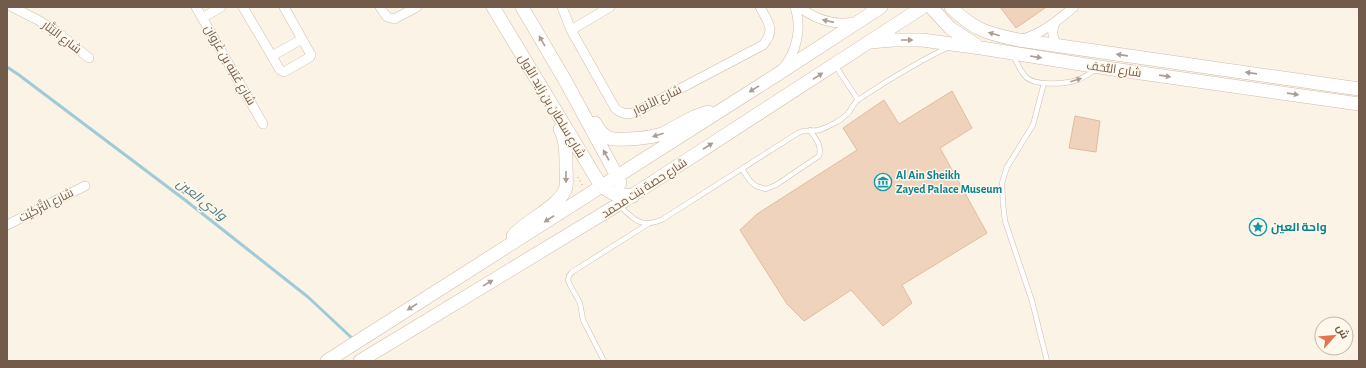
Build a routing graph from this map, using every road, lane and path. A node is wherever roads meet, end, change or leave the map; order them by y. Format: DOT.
graph roads {
  1 [pos="12,7"];
  2 [pos="196,7"];
  3 [pos="221,7"];
  4 [pos="243,7"];
  5 [pos="284,7"];
  6 [pos="380,7"];
  7 [pos="417,7"];
  8 [pos="493,7"];
  9 [pos="522,7"];
  10 [pos="562,7"];
  11 [pos="610,7"];
  12 [pos="760,7"];
  13 [pos="795,7"];
  14 [pos="799,7"];
  15 [pos="881,7"];
  16 [pos="922,7"];
  17 [pos="930,7"];
  18 [pos="951,7"];
  19 [pos="1074,7"];
  20 [pos="202,18"];
  21 [pos="860,21"];
  22 [pos="1055,23"];
  23 [pos="571,30"];
  24 [pos="302,38"];
  25 [pos="1019,40"];
  26 [pos="868,42"];
  27 [pos="954,45"];
  28 [pos="1058,46"];
  29 [pos="980,48"];
  30 [pos="1011,52"];
  31 [pos="272,56"];
  32 [pos="89,58"];
  33 [pos="835,64"];
  34 [pos="1099,67"];
  35 [pos="778,74"];
  36 [pos="534,76"];
  37 [pos="566,82"];
  38 [pos="1044,84"];
  39 [pos="1359,89"];
  40 [pos="858,100"];
  41 [pos="1359,104"];
  42 [pos="720,110"];
  43 [pos="263,124"];
  44 [pos="810,130"];
  45 [pos="742,169"];
  46 [pos="617,176"];
  47 [pos="85,186"];
  48 [pos="601,186"];
  49 [pos="624,199"];
  50 [pos="649,224"];
  51 [pos="7,226"];
  52 [pos="503,249"];
  53 [pos="327,361"];
  54 [pos="360,361"];
  55 [pos="604,361"];
  56 [pos="1047,361"];
  1 -- 32 [label="street, شارع البَتَّار"];
  2 -- 20 [label="street, شارع عُتبَه بن غَزوان"];
  3 -- 20 [label="street"];
  4 -- 31 [label="street"];
  5 -- 24 [label="street"];
  6 -- 7 [label="street"];
  8 -- 36 [label="main road, شارع سلطان بن زايد الأول"];
  37 -- 9 [label="main road, شارع سلطان بن زايد الأول, one-way"];
  10 -- 23 [label="street, شارع الأنوار"];
  11 -- 23 [label="street"];
  12 -- 23 [label="street, شارع الأنوار"];
  13 -- 35 [label="street"];
  21 -- 14 [label="street, one-way"];
  15 -- 21 [label="main road, شارع حصة بنت محمد"];
  16 -- 26 [label="main road, شارع حصة بنت محمد"];
  17 -- 29 [label="main road"];
  25 -- 18 [label="main road, شارع التُّحَف, one-way"];
  19 -- 22 [label="street"];
  20 -- 43 [label="street, شارع عُتبَه بن غَزوان"];
  21 -- 35 [label="main road, شارع حصة بنت محمد"];
  22 -- 25 [label="street"];
  22 -- 28 [label="street"];
  24 -- 31 [label="street"];
  24 -- 31 [label="street"];
  25 -- 28 [label="main road, شارع التُّحَف"];
  26 -- 27 [label="main road, شارع التُّحَف, one-way"];
  26 -- 33 [label="main road, شارع حصة بنت محمد"];
  27 -- 29 [label="main road, شارع التُّحَف"];
  27 -- 40 [label="lane"];
  39 -- 28 [label="main road, شارع التُّحَف, one-way"];
  29 -- 30 [label="main road, شارع التُّحَف"];
  30 -- 34 [label="main road, شارع التُّحَف, one-way"];
  30 -- 38 [label="lane"];
  33 -- 40 [label="lane"];
  49 -- 33 [label="main road, شارع حصة بنت محمد, one-way"];
  38 -- 34 [label="lane, one-way"];
  34 -- 41 [label="main road, شارع التُّحَف, one-way"];
  35 -- 42 [label="main road, شارع حصة بنت محمد, one-way"];
  36 -- 48 [label="main road, شارع سلطان بن زايد الأول"];
  36 -- 52 [label="main road, one-way"];
  42 -- 37 [label="main road, one-way"];
  46 -- 37 [label="main road, شارع سلطان بن زايد الأول, one-way"];
  38 -- 56 [label="lane"];
  40 -- 44 [label="lane"];
  42 -- 46 [label="main road, شارع حصة بنت محمد"];
  44 -- 45 [label="lane"];
  44 -- 45 [label="lane"];
  45 -- 50 [label="lane"];
  46 -- 48 [label="main road, شارع حصة بنت محمد"];
  46 -- 49 [label="main road, شارع سلطان بن زايد الأول"];
  47 -- 51 [label="street, شارع التَّرْكَيْت"];
  48 -- 49 [label="main road"];
  48 -- 52 [label="main road, شارع حصة بنت محمد, one-way"];
  49 -- 50 [label="lane"];
  54 -- 49 [label="main road, شارع حصة بنت محمد, one-way"];
  50 -- 55 [label="lane"];
  52 -- 53 [label="main road, شارع حصة بنت محمد, one-way"];
}
